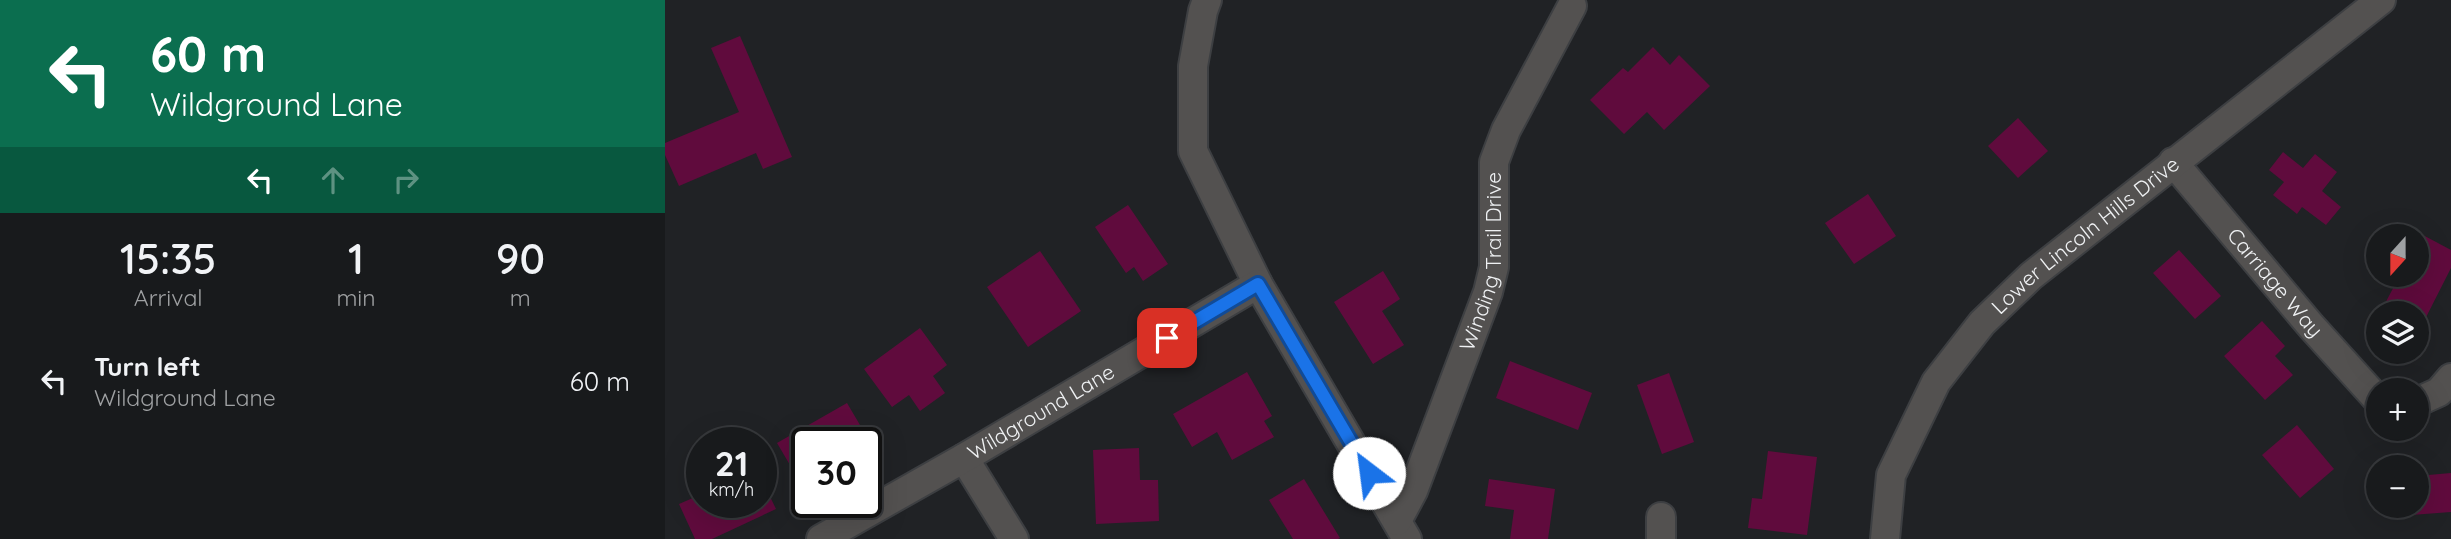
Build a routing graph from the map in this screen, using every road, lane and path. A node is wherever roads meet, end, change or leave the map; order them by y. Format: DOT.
graph roads {
  1 [pos="1207,0"];
  2 [pos="2381,0"];
  3 [pos="1572,6"];
  4 [pos="2173,162"];
  5 [pos="1258,284"];
  6 [pos="2451,378"];
  7 [pos="2366,387"];
  8 [pos="2429,397"];
  9 [pos="964,458"];
  10 [pos="1402,530"];
  11 [pos="821,539"];
  12 [pos="1014,539"];
  13 [pos="1885,539"];
  1 -- 5 [label="street"];
  2 -- 4 [label="street, Lower Lincoln Hills Drive"];
  3 -- 10 [label="street, Winding Trail Drive"];
  4 -- 7 [label="street, Carriage Way"];
  4 -- 13 [label="street, Lower Lincoln Hills Drive"];
  5 -- 9 [label="street, Wildground Lane"];
  5 -- 10 [label="street"];
  6 -- 8 [label="street"];
  9 -- 11 [label="street, Wildground Lane"];
  9 -- 12 [label="street"];
}
